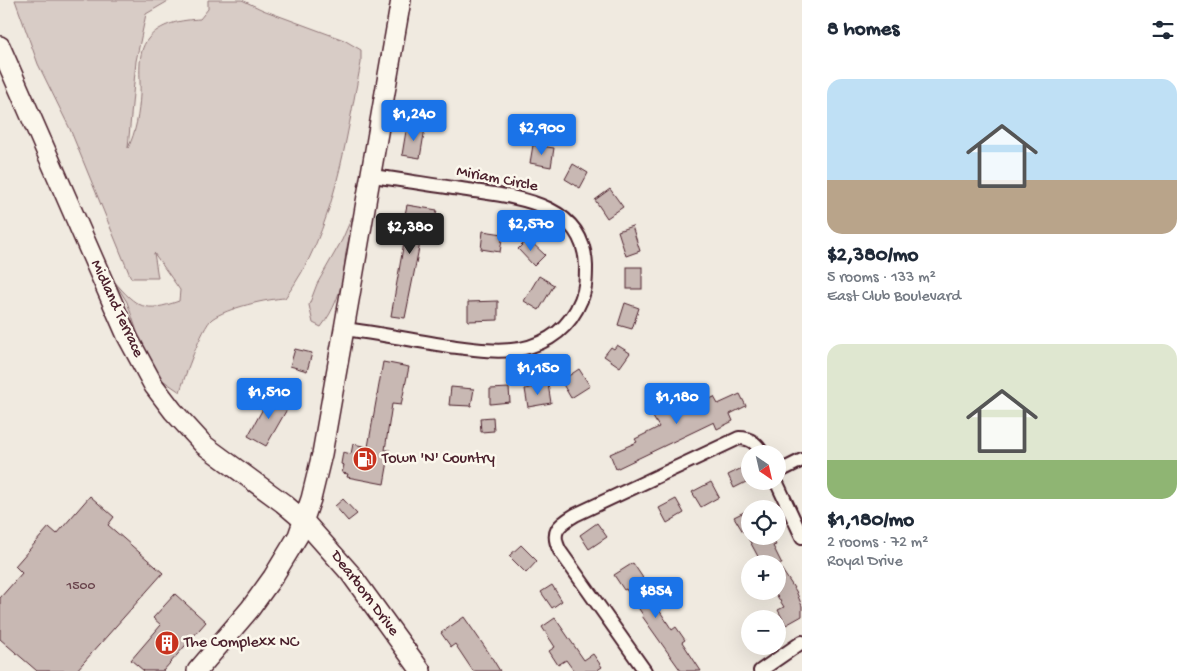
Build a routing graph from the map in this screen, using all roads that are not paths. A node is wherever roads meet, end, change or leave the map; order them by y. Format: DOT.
graph roads {
  1 [pos="401,0"];
  2 [pos="0,46"];
  3 [pos="372,176"];
  4 [pos="344,329"];
  5 [pos="757,445"];
  6 [pos="802,460"];
  7 [pos="786,468"];
  8 [pos="780,490"];
  9 [pos="303,520"];
  10 [pos="802,537"];
  11 [pos="802,642"];
  12 [pos="197,671"];
  13 [pos="421,671"];
  14 [pos="645,671"];
  15 [pos="760,671"];
  1 -- 3 [label="street"];
  2 -- 9 [label="street, Midland Terrace"];
  3 -- 4 [label="street"];
  3 -- 4 [label="street, Miriam Circle"];
  4 -- 9 [label="street"];
  5 -- 14 [label="street"];
  6 -- 7 [label="street"];
  8 -- 10 [label="street"];
  9 -- 12 [label="street"];
  9 -- 13 [label="street, Dearborn Drive"];
  11 -- 15 [label="street"];
}
